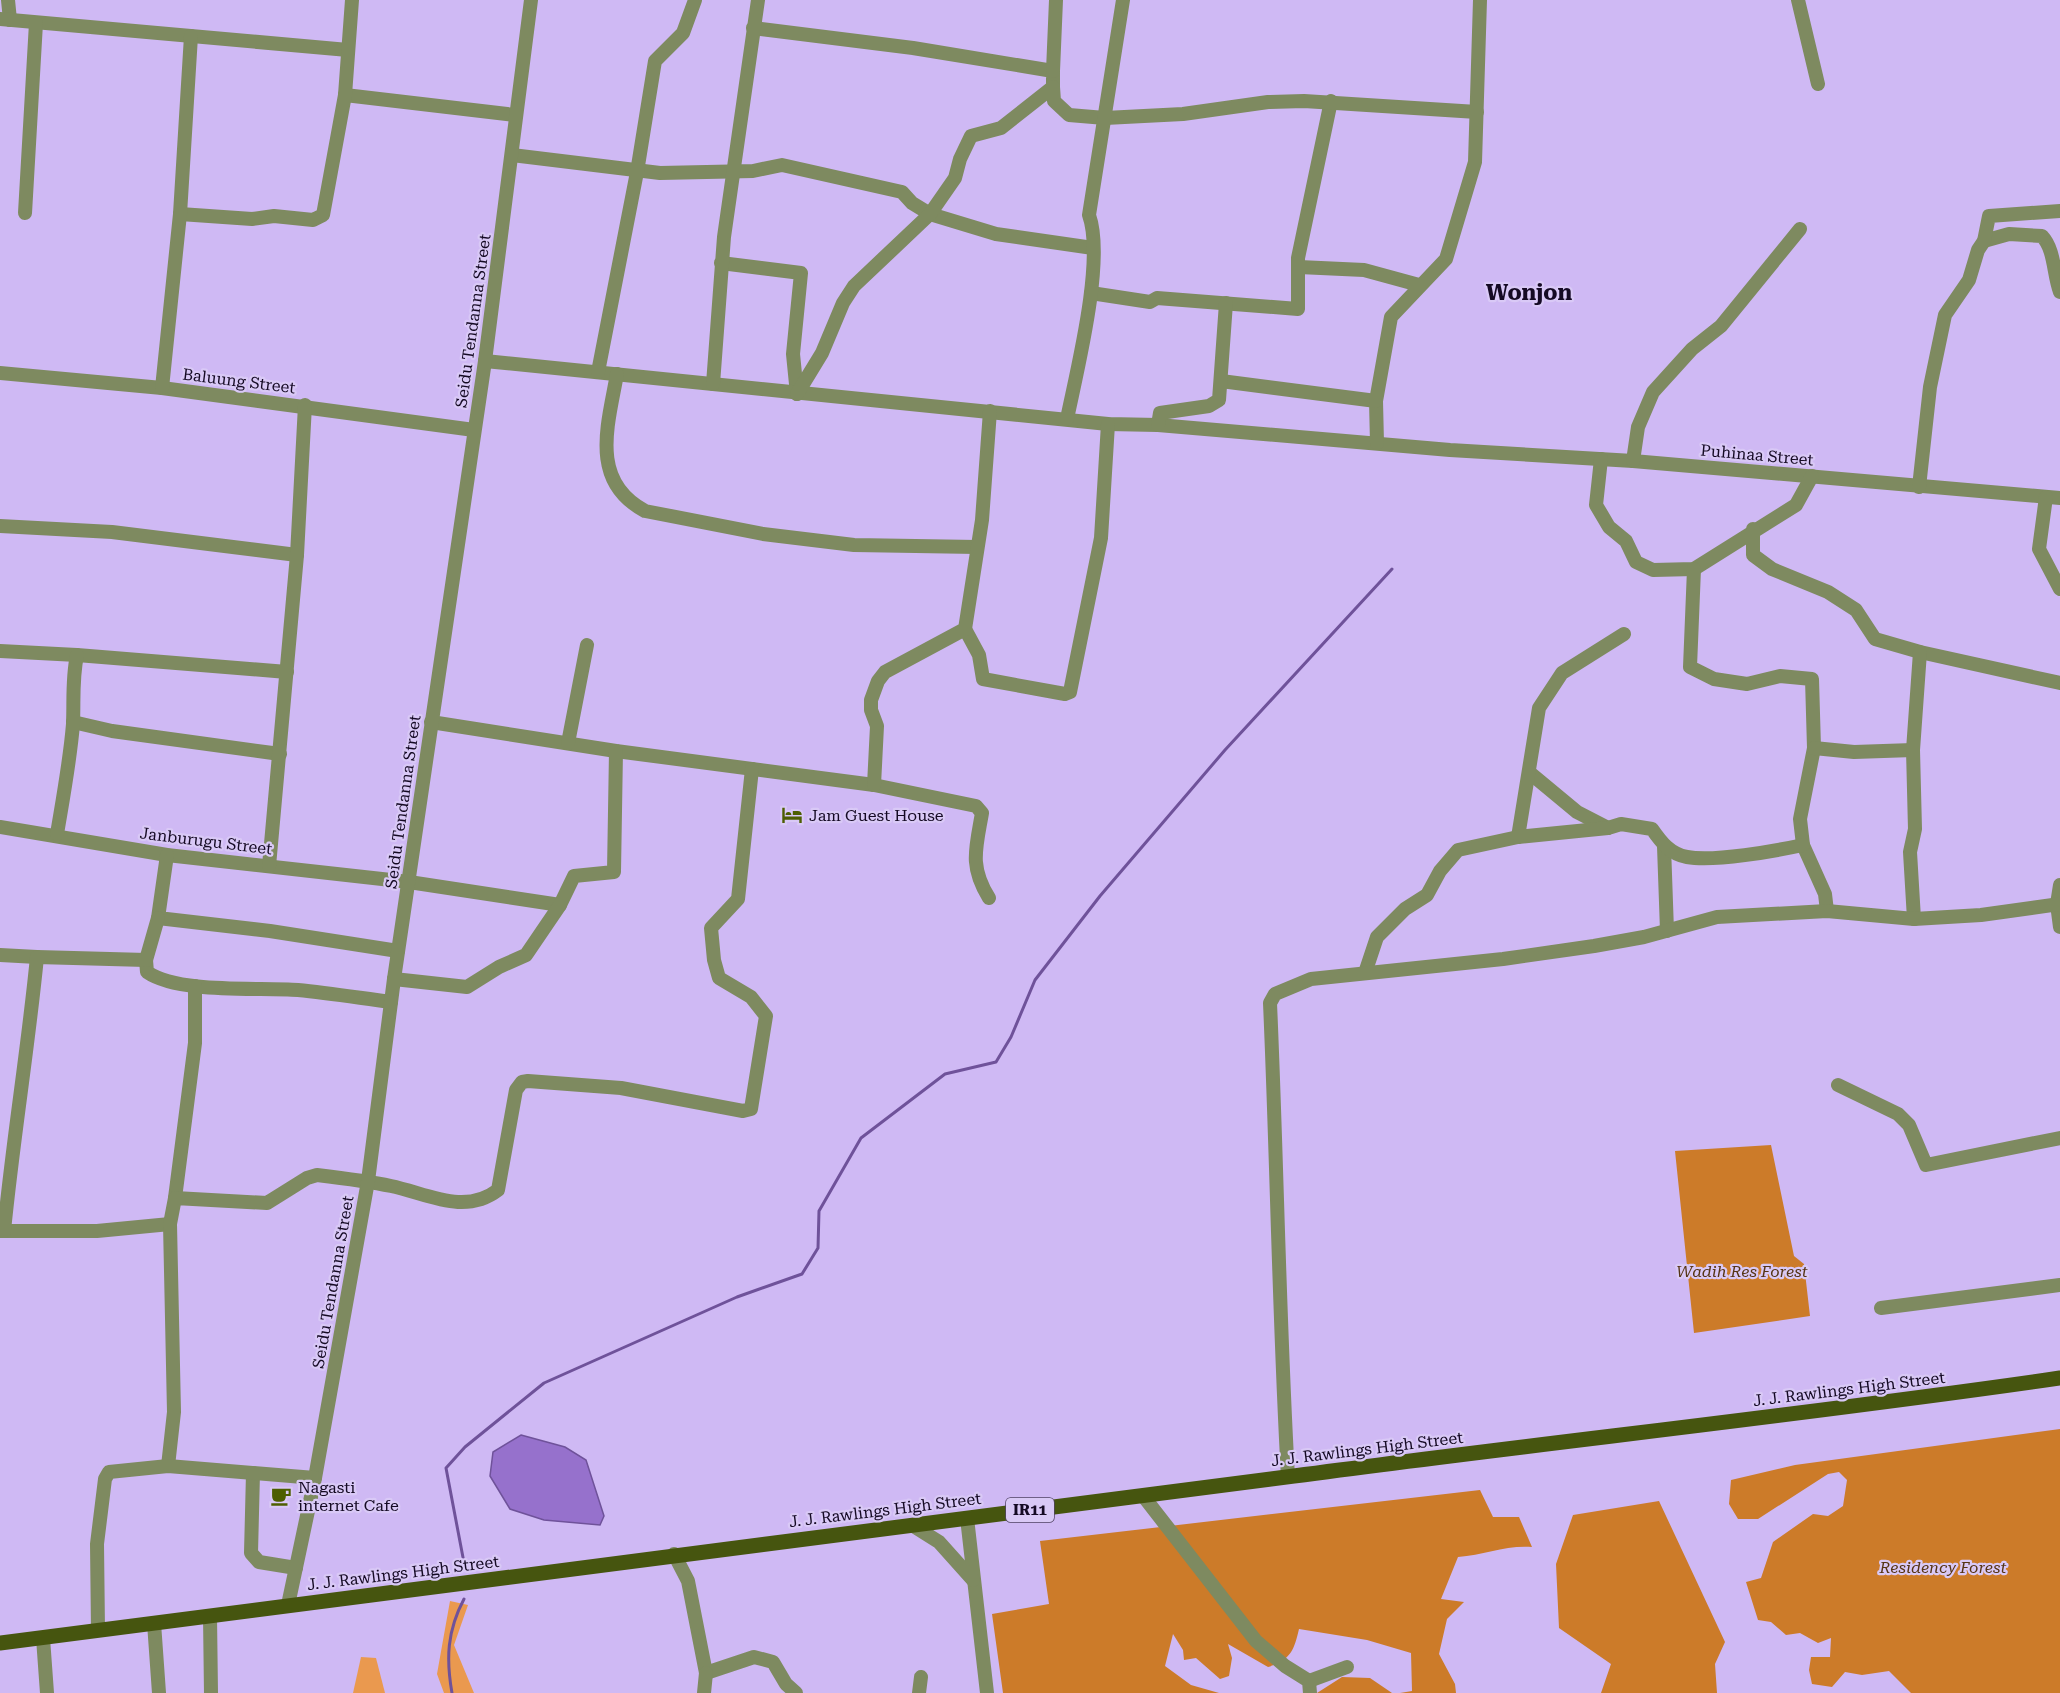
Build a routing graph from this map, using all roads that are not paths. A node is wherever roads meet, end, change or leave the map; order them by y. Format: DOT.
graph roads {
  1 [pos="8,0"];
  2 [pos="352,0"];
  3 [pos="531,0"];
  4 [pos="694,0"];
  5 [pos="758,0"];
  6 [pos="1056,0"];
  7 [pos="1123,0"];
  8 [pos="1480,0"];
  9 [pos="1798,0"];
  10 [pos="5,20"];
  11 [pos="36,23"];
  12 [pos="753,28"];
  13 [pos="191,36"];
  14 [pos="348,50"];
  15 [pos="1053,71"];
  16 [pos="1818,84"];
  17 [pos="1053,87"];
  18 [pos="345,95"];
  19 [pos="1331,101"];
  20 [pos="1477,112"];
  21 [pos="515,115"];
  22 [pos="1105,118"];
  23 [pos="512,156"];
  24 [pos="735,171"];
  25 [pos="637,172"];
  26 [pos="2060,211"];
  27 [pos="25,213"];
  28 [pos="180,214"];
  29 [pos="930,214"];
  30 [pos="1800,229"];
  31 [pos="1984,241"];
  32 [pos="1093,248"];
  33 [pos="722,263"];
  34 [pos="1299,267"];
  35 [pos="1419,285"];
  36 [pos="2060,291"];
  37 [pos="1091,293"];
  38 [pos="1226,303"];
  39 [pos="485,361"];
  40 [pos="598,372"];
  41 [pos="0,373"];
  42 [pos="616,374"];
  43 [pos="1221,381"];
  44 [pos="712,384"];
  45 [pos="162,388"];
  46 [pos="797,394"];
  47 [pos="1376,401"];
  48 [pos="305,405"];
  49 [pos="990,411"];
  50 [pos="1067,419"];
  51 [pos="1108,424"];
  52 [pos="1158,425"];
  53 [pos="474,430"];
  54 [pos="1377,444"];
  55 [pos="1601,459"];
  56 [pos="1633,461"];
  57 [pos="1812,476"];
  58 [pos="1919,487"];
  59 [pos="2053,497"];
  60 [pos="0,526"];
  61 [pos="1753,529"];
  62 [pos="977,547"];
  63 [pos="297,555"];
  64 [pos="1694,569"];
  65 [pos="2060,589"];
  66 [pos="965,629"];
  67 [pos="1624,634"];
  68 [pos="586,645"];
  69 [pos="0,651"];
  70 [pos="1920,652"];
  71 [pos="77,655"];
  72 [pos="287,672"];
  73 [pos="2060,683"];
  74 [pos="73,722"];
  75 [pos="431,722"];
  76 [pos="568,743"];
  77 [pos="1814,748"];
  78 [pos="1913,750"];
  79 [pos="616,751"];
  80 [pos="280,754"];
  81 [pos="752,769"];
  82 [pos="1530,772"];
  83 [pos="874,785"];
  84 [pos="0,826"];
  85 [pos="1608,828"];
  86 [pos="57,834"];
  87 [pos="1518,837"];
  88 [pos="1803,845"];
  89 [pos="1664,846"];
  90 [pos="167,855"];
  91 [pos="269,866"];
  92 [pos="409,882"];
  93 [pos="2060,885"];
  94 [pos="989,898"];
  95 [pos="2058,904"];
  96 [pos="561,905"];
  97 [pos="1827,911"];
  98 [pos="158,918"];
  99 [pos="1914,920"];
  100 [pos="2060,927"];
  101 [pos="1667,931"];
  102 [pos="398,951"];
  103 [pos="0,955"];
  104 [pos="37,957"];
  105 [pos="146,960"];
  106 [pos="1365,973"];
  107 [pos="394,980"];
  108 [pos="195,986"];
  109 [pos="391,1002"];
  110 [pos="1838,1085"];
  111 [pos="2060,1138"];
  112 [pos="368,1181"];
  113 [pos="175,1198"];
  114 [pos="170,1224"];
  115 [pos="2,1231"];
  116 [pos="2060,1285"];
  117 [pos="1881,1308"];
  118 [pos="2060,1378"];
  119 [pos="168,1466"];
  120 [pos="253,1473"];
  121 [pos="1288,1477"];
  122 [pos="315,1478"];
  123 [pos="1144,1497"];
  124 [pos="967,1518"];
  125 [pos="912,1525"];
  126 [pos="674,1554"];
  127 [pos="296,1568"];
  128 [pos="973,1580"];
  129 [pos="288,1605"];
  130 [pos="210,1616"];
  131 [pos="154,1623"];
  132 [pos="98,1630"];
  133 [pos="43,1638"];
  134 [pos="0,1643"];
  135 [pos="1347,1667"];
  136 [pos="706,1673"];
  137 [pos="921,1677"];
  138 [pos="1310,1687"];
  139 [pos="47,1693"];
  140 [pos="159,1693"];
  141 [pos="211,1693"];
  142 [pos="704,1693"];
  143 [pos="796,1693"];
  144 [pos="919,1693"];
  145 [pos="987,1693"];
  1 -- 10 [label="street"];
  2 -- 14 [label="street"];
  3 -- 21 [label="street, Seidu Tendanna Street"];
  4 -- 25 [label="street"];
  5 -- 12 [label="street"];
  6 -- 15 [label="street"];
  7 -- 22 [label="street"];
  8 -- 20 [label="street"];
  9 -- 16 [label="street"];
  10 -- 11 [label="street"];
  11 -- 13 [label="street"];
  11 -- 27 [label="street"];
  12 -- 15 [label="street"];
  12 -- 24 [label="street"];
  13 -- 14 [label="street"];
  13 -- 28 [label="street"];
  14 -- 18 [label="street"];
  15 -- 17 [label="street"];
  17 -- 22 [label="street"];
  17 -- 29 [label="street"];
  18 -- 21 [label="street"];
  18 -- 28 [label="street"];
  19 -- 20 [label="street"];
  19 -- 22 [label="street"];
  19 -- 34 [label="street"];
  20 -- 35 [label="street"];
  21 -- 23 [label="street, Seidu Tendanna Street"];
  22 -- 32 [label="street"];
  23 -- 25 [label="street"];
  23 -- 39 [label="street, Seidu Tendanna Street"];
  24 -- 25 [label="street"];
  24 -- 29 [label="street"];
  24 -- 33 [label="street"];
  25 -- 40 [label="street"];
  26 -- 31 [label="street"];
  28 -- 45 [label="street"];
  29 -- 32 [label="street"];
  29 -- 46 [label="street"];
  30 -- 56 [label="street"];
  31 -- 36 [label="street"];
  31 -- 58 [label="street"];
  32 -- 37 [label="street"];
  33 -- 44 [label="street"];
  33 -- 46 [label="street"];
  34 -- 35 [label="street"];
  34 -- 38 [label="street"];
  35 -- 47 [label="street"];
  37 -- 38 [label="street"];
  37 -- 50 [label="street"];
  38 -- 43 [label="street"];
  39 -- 40 [label="street, Puhinaa Street"];
  39 -- 53 [label="street, Seidu Tendanna Street"];
  40 -- 42 [label="street, Puhinaa Street"];
  41 -- 45 [label="street, Baluung Street"];
  42 -- 44 [label="street, Puhinaa Street"];
  42 -- 62 [label="street"];
  43 -- 47 [label="street"];
  43 -- 52 [label="street"];
  44 -- 46 [label="street, Puhinaa Street"];
  45 -- 48 [label="street, Baluung Street"];
  46 -- 49 [label="street, Puhinaa Street"];
  47 -- 54 [label="street"];
  48 -- 53 [label="street, Baluung Street"];
  48 -- 63 [label="street"];
  49 -- 50 [label="street, Puhinaa Street"];
  49 -- 62 [label="street"];
  50 -- 51 [label="street, Puhinaa Street"];
  51 -- 52 [label="street, Puhinaa Street"];
  51 -- 66 [label="street"];
  52 -- 54 [label="street, Puhinaa Street"];
  53 -- 75 [label="street, Seidu Tendanna Street"];
  54 -- 55 [label="street, Puhinaa Street"];
  55 -- 56 [label="street, Puhinaa Street"];
  55 -- 64 [label="street"];
  56 -- 57 [label="street, Puhinaa Street"];
  57 -- 58 [label="street, Puhinaa Street"];
  57 -- 61 [label="street"];
  58 -- 59 [label="street, Puhinaa Street"];
  59 -- 65 [label="street"];
  60 -- 63 [label="street"];
  61 -- 64 [label="street"];
  61 -- 70 [label="street"];
  62 -- 66 [label="street"];
  63 -- 72 [label="street"];
  64 -- 77 [label="street"];
  66 -- 83 [label="street"];
  67 -- 82 [label="street"];
  68 -- 76 [label="street"];
  69 -- 71 [label="street"];
  70 -- 73 [label="street"];
  70 -- 78 [label="street"];
  71 -- 72 [label="street"];
  71 -- 74 [label="street"];
  72 -- 80 [label="street"];
  74 -- 80 [label="street"];
  74 -- 86 [label="street"];
  75 -- 76 [label="street"];
  75 -- 92 [label="street, Seidu Tendanna Street"];
  76 -- 79 [label="street"];
  77 -- 78 [label="street"];
  77 -- 88 [label="street"];
  78 -- 99 [label="street"];
  79 -- 81 [label="street"];
  79 -- 96 [label="street"];
  80 -- 91 [label="street"];
  81 -- 83 [label="street"];
  81 -- 112 [label="street"];
  82 -- 85 [label="street"];
  82 -- 87 [label="street"];
  83 -- 94 [label="street"];
  84 -- 86 [label="street, Janburugu Street"];
  85 -- 87 [label="street"];
  85 -- 89 [label="street"];
  86 -- 90 [label="street, Janburugu Street"];
  87 -- 106 [label="street"];
  88 -- 89 [label="street"];
  88 -- 97 [label="street"];
  89 -- 101 [label="street"];
  90 -- 91 [label="street, Janburugu Street"];
  90 -- 98 [label="street"];
  91 -- 92 [label="street, Janburugu Street"];
  92 -- 96 [label="street, Janburugu Street"];
  92 -- 102 [label="street, Seidu Tendanna Street"];
  93 -- 95 [label="street"];
  95 -- 99 [label="street"];
  95 -- 100 [label="street"];
  96 -- 107 [label="street"];
  97 -- 99 [label="street"];
  97 -- 101 [label="street"];
  98 -- 102 [label="street"];
  98 -- 105 [label="street"];
  101 -- 106 [label="street"];
  102 -- 107 [label="street, Seidu Tendanna Street"];
  103 -- 104 [label="street"];
  104 -- 105 [label="street"];
  104 -- 115 [label="street"];
  105 -- 108 [label="street"];
  106 -- 121 [label="street"];
  107 -- 109 [label="street, Seidu Tendanna Street"];
  108 -- 109 [label="street"];
  108 -- 113 [label="street"];
  109 -- 112 [label="street, Seidu Tendanna Street"];
  110 -- 111 [label="street"];
  112 -- 113 [label="street"];
  112 -- 122 [label="street, Seidu Tendanna Street"];
  113 -- 114 [label="street"];
  114 -- 115 [label="street"];
  114 -- 119 [label="street"];
  116 -- 117 [label="street"];
  118 -- 121 [label="main road, J. J. Rawlings High Street / IR11"];
  119 -- 120 [label="street"];
  119 -- 132 [label="street"];
  120 -- 122 [label="street"];
  120 -- 127 [label="street"];
  121 -- 123 [label="main road, J. J. Rawlings High Street / IR11"];
  122 -- 127 [label="street, Seidu Tendanna Street"];
  123 -- 124 [label="main road, J. J. Rawlings High Street / IR11"];
  123 -- 138 [label="street"];
  124 -- 125 [label="main road, J. J. Rawlings High Street / IR11"];
  124 -- 128 [label="street"];
  125 -- 126 [label="main road, J. J. Rawlings High Street / IR11"];
  125 -- 128 [label="street"];
  126 -- 129 [label="main road, J. J. Rawlings High Street / IR11"];
  126 -- 136 [label="street"];
  127 -- 129 [label="street, Seidu Tendanna Street"];
  128 -- 145 [label="street"];
  129 -- 130 [label="main road, J. J. Rawlings High Street / IR11"];
  130 -- 131 [label="main road, J. J. Rawlings High Street / IR11"];
  130 -- 141 [label="street"];
  131 -- 132 [label="main road, J. J. Rawlings High Street / IR11"];
  131 -- 140 [label="street"];
  132 -- 133 [label="main road, J. J. Rawlings High Street / IR11"];
  133 -- 134 [label="main road, J. J. Rawlings High Street / IR11"];
  133 -- 139 [label="street"];
  135 -- 138 [label="street"];
  136 -- 142 [label="street"];
  136 -- 143 [label="street"];
  137 -- 144 [label="street"];
}
